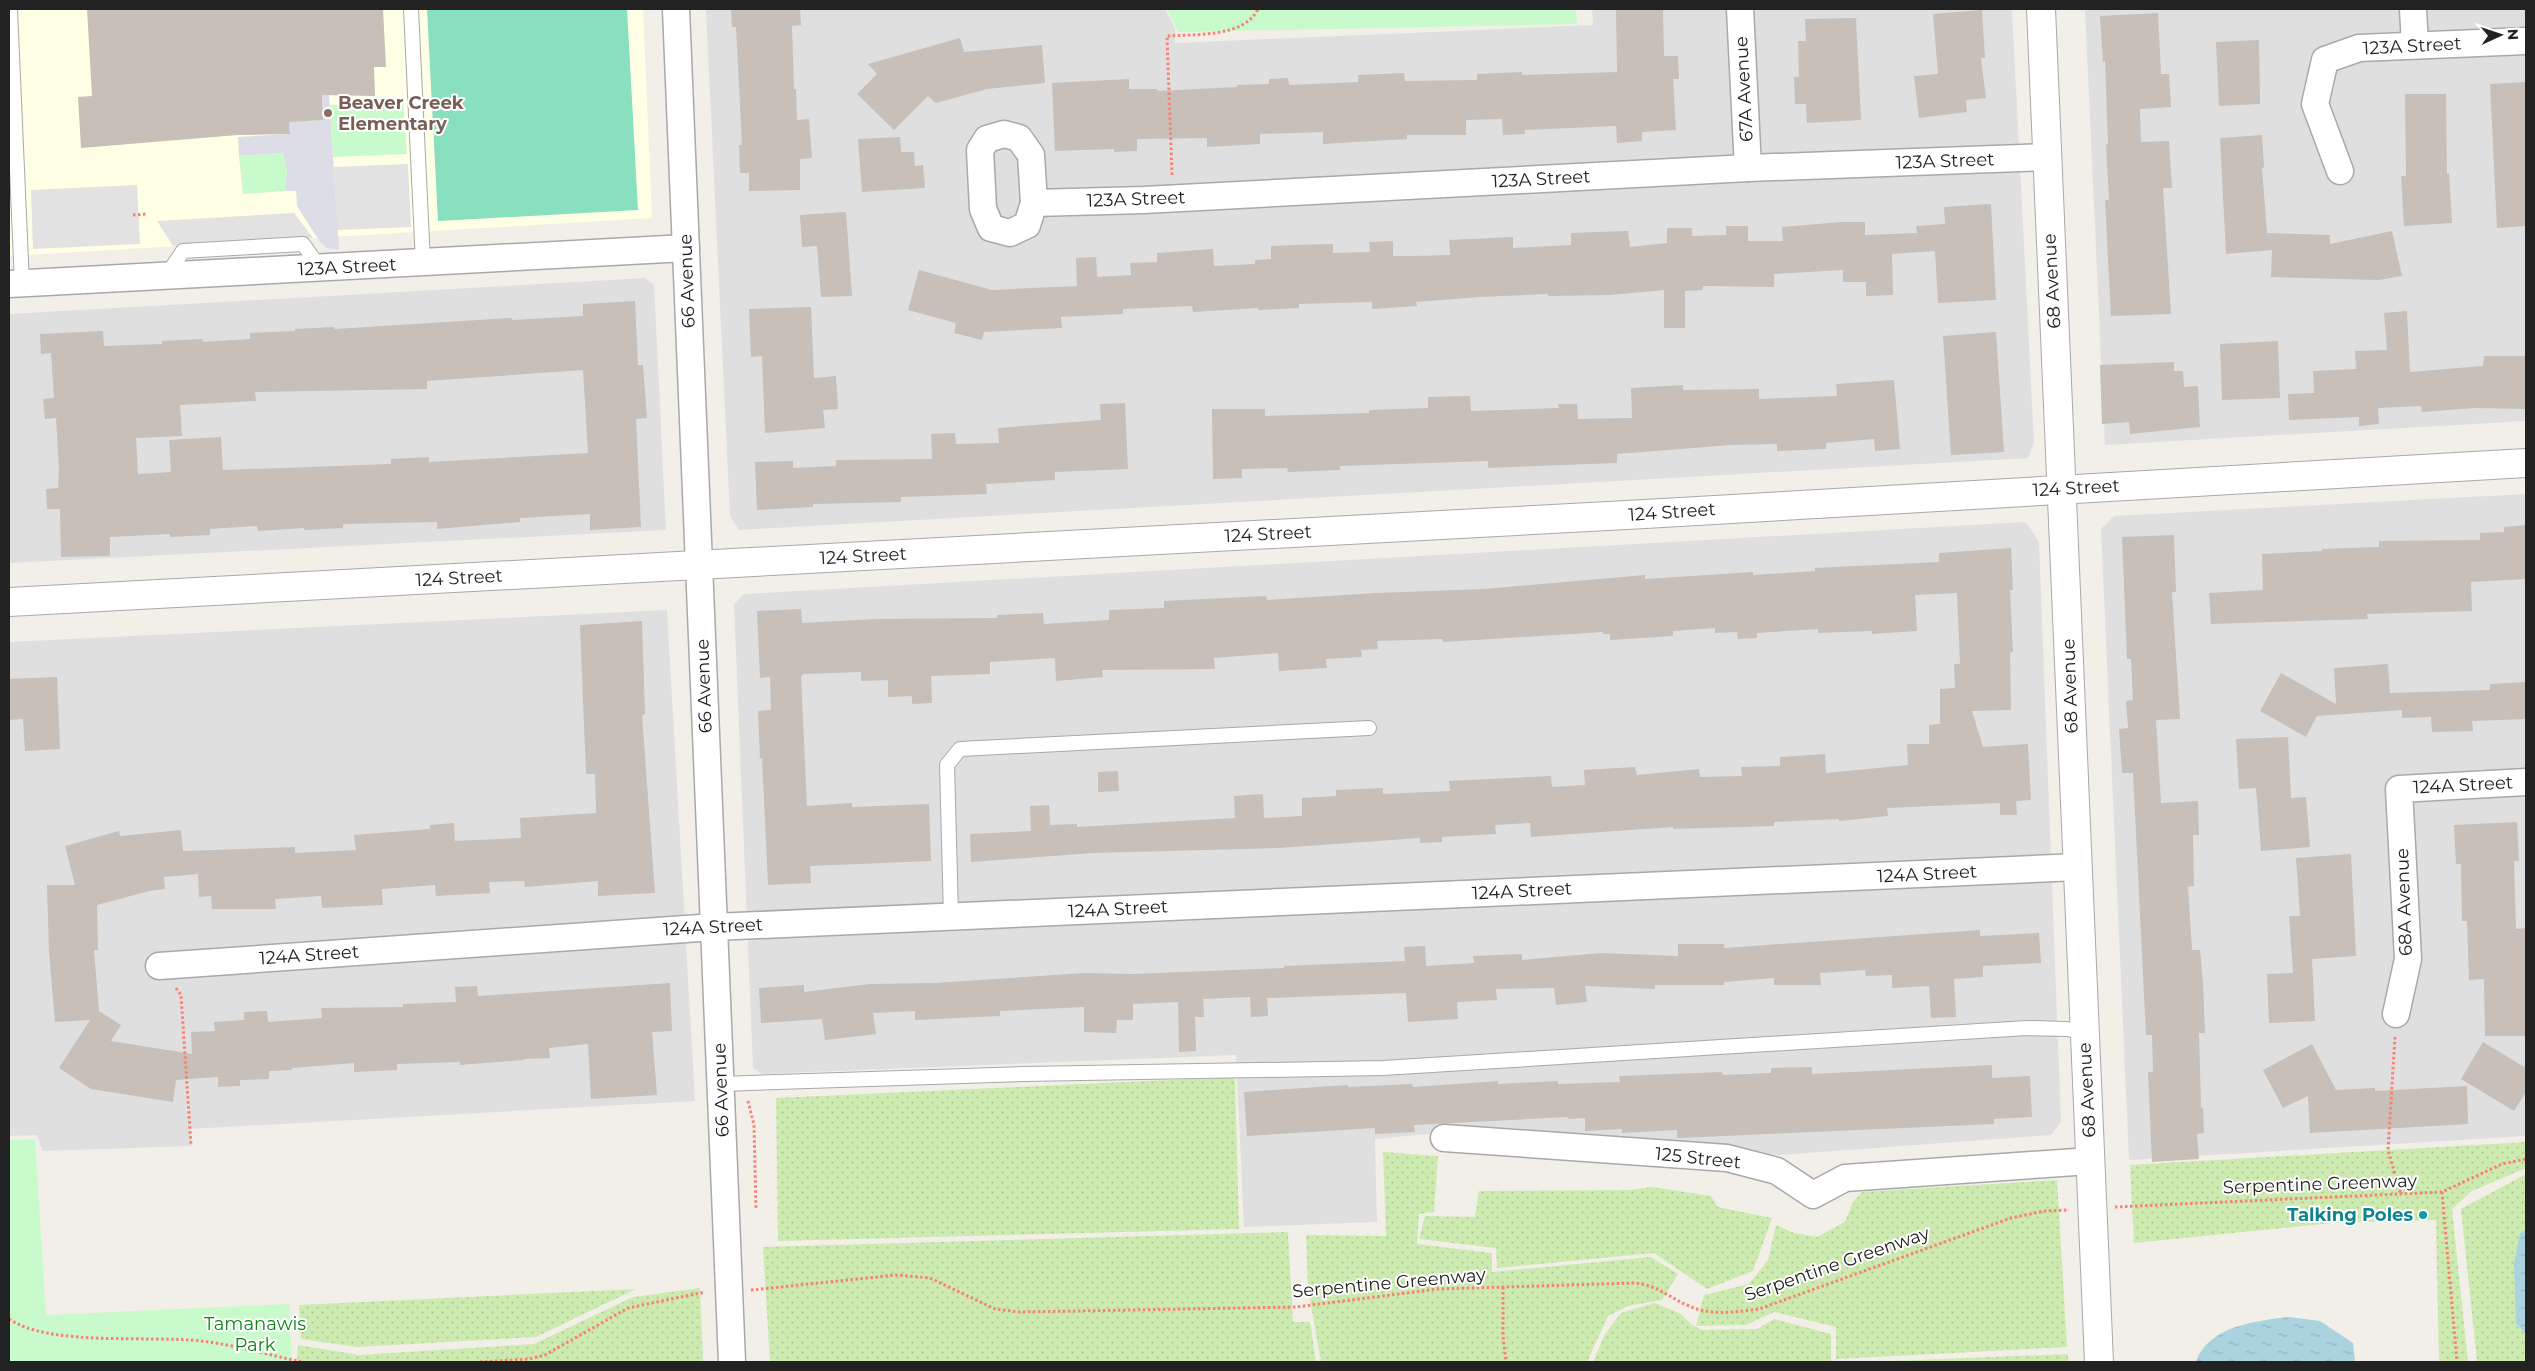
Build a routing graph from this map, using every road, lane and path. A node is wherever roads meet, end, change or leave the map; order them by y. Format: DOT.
graph roads {
  1 [pos="10,9"];
  2 [pos="411,9"];
  3 [pos="676,9"];
  4 [pos="1258,9"];
  5 [pos="1740,9"];
  6 [pos="2041,9"];
  7 [pos="2413,9"];
  8 [pos="2526,41"];
  9 [pos="2415,45"];
  10 [pos="2047,157"];
  11 [pos="1748,168"];
  12 [pos="2340,170"];
  13 [pos="1172,180"];
  14 [pos="1034,203"];
  15 [pos="133,214"];
  16 [pos="147,214"];
  17 [pos="686,248"];
  18 [pos="423,262"];
  19 [pos="15,284"];
  20 [pos="2526,463"];
  21 [pos="2061,489"];
  22 [pos="698,565"];
  23 [pos="9,602"];
  24 [pos="1369,728"];
  25 [pos="2526,782"];
  26 [pos="2399,788"];
  27 [pos="2078,867"];
  28 [pos="951,916"];
  29 [pos="714,926"];
  30 [pos="159,966"];
  31 [pos="2396,1014"];
  32 [pos="2085,1033"];
  33 [pos="720,1084"];
  34 [pos="1444,1138"];
  35 [pos="191,1145"];
  36 [pos="2526,1159"];
  37 [pos="2090,1161"];
  38 [pos="2442,1192"];
  39 [pos="2401,1195"];
  40 [pos="2109,1208"];
  41 [pos="2077,1210"];
  42 [pos="1502,1287"];
  43 [pos="747,1290"];
  44 [pos="712,1291"];
  45 [pos="9,1320"];
  46 [pos="302,1362"];
  47 [pos="480,1362"];
  48 [pos="732,1362"];
  49 [pos="1506,1362"];
  50 [pos="2099,1362"];
  51 [pos="2457,1362"];
  1 -- 19 [label="lane"];
  2 -- 18 [label="lane"];
  3 -- 17 [label="street, 66 Avenue"];
  4 -- 13 [label="path"];
  5 -- 11 [label="street, 67A Avenue"];
  6 -- 10 [label="street, 68 Avenue"];
  7 -- 9 [label="street"];
  8 -- 9 [label="street, 123A Street"];
  9 -- 12 [label="street, 123A Street"];
  10 -- 11 [label="street, 123A Street"];
  10 -- 21 [label="street, 68 Avenue"];
  11 -- 14 [label="street, 123A Street"];
  15 -- 16 [label="path"];
  17 -- 18 [label="street, 123A Street"];
  17 -- 22 [label="street, 66 Avenue"];
  18 -- 19 [label="street, 123A Street"];
  20 -- 21 [label="street, 124 Street"];
  21 -- 22 [label="street, 124 Street"];
  21 -- 27 [label="street, 68 Avenue"];
  22 -- 23 [label="street, 124 Street"];
  22 -- 29 [label="street, 66 Avenue"];
  24 -- 28 [label="lane"];
  25 -- 26 [label="street, 124A Street"];
  26 -- 31 [label="street, 68A Avenue"];
  27 -- 28 [label="street, 124A Street"];
  27 -- 32 [label="street, 68 Avenue"];
  28 -- 29 [label="street, 124A Street"];
  29 -- 30 [label="street, 124A Street"];
  29 -- 33 [label="street, 66 Avenue"];
  30 -- 35 [label="path"];
  31 -- 39 [label="path"];
  32 -- 33 [label="lane"];
  32 -- 37 [label="street, 68 Avenue"];
  33 -- 48 [label="street, 66 Avenue"];
  34 -- 37 [label="street, 125 Street"];
  36 -- 38 [label="path, Serpentine Greenway"];
  37 -- 50 [label="street, 68 Avenue"];
  38 -- 39 [label="path, Serpentine Greenway"];
  38 -- 51 [label="path"];
  39 -- 40 [label="path, Serpentine Greenway"];
  41 -- 42 [label="path, Serpentine Greenway"];
  42 -- 43 [label="path, Serpentine Greenway"];
  42 -- 49 [label="path"];
  44 -- 47 [label="path"];
  45 -- 46 [label="path"];
}
